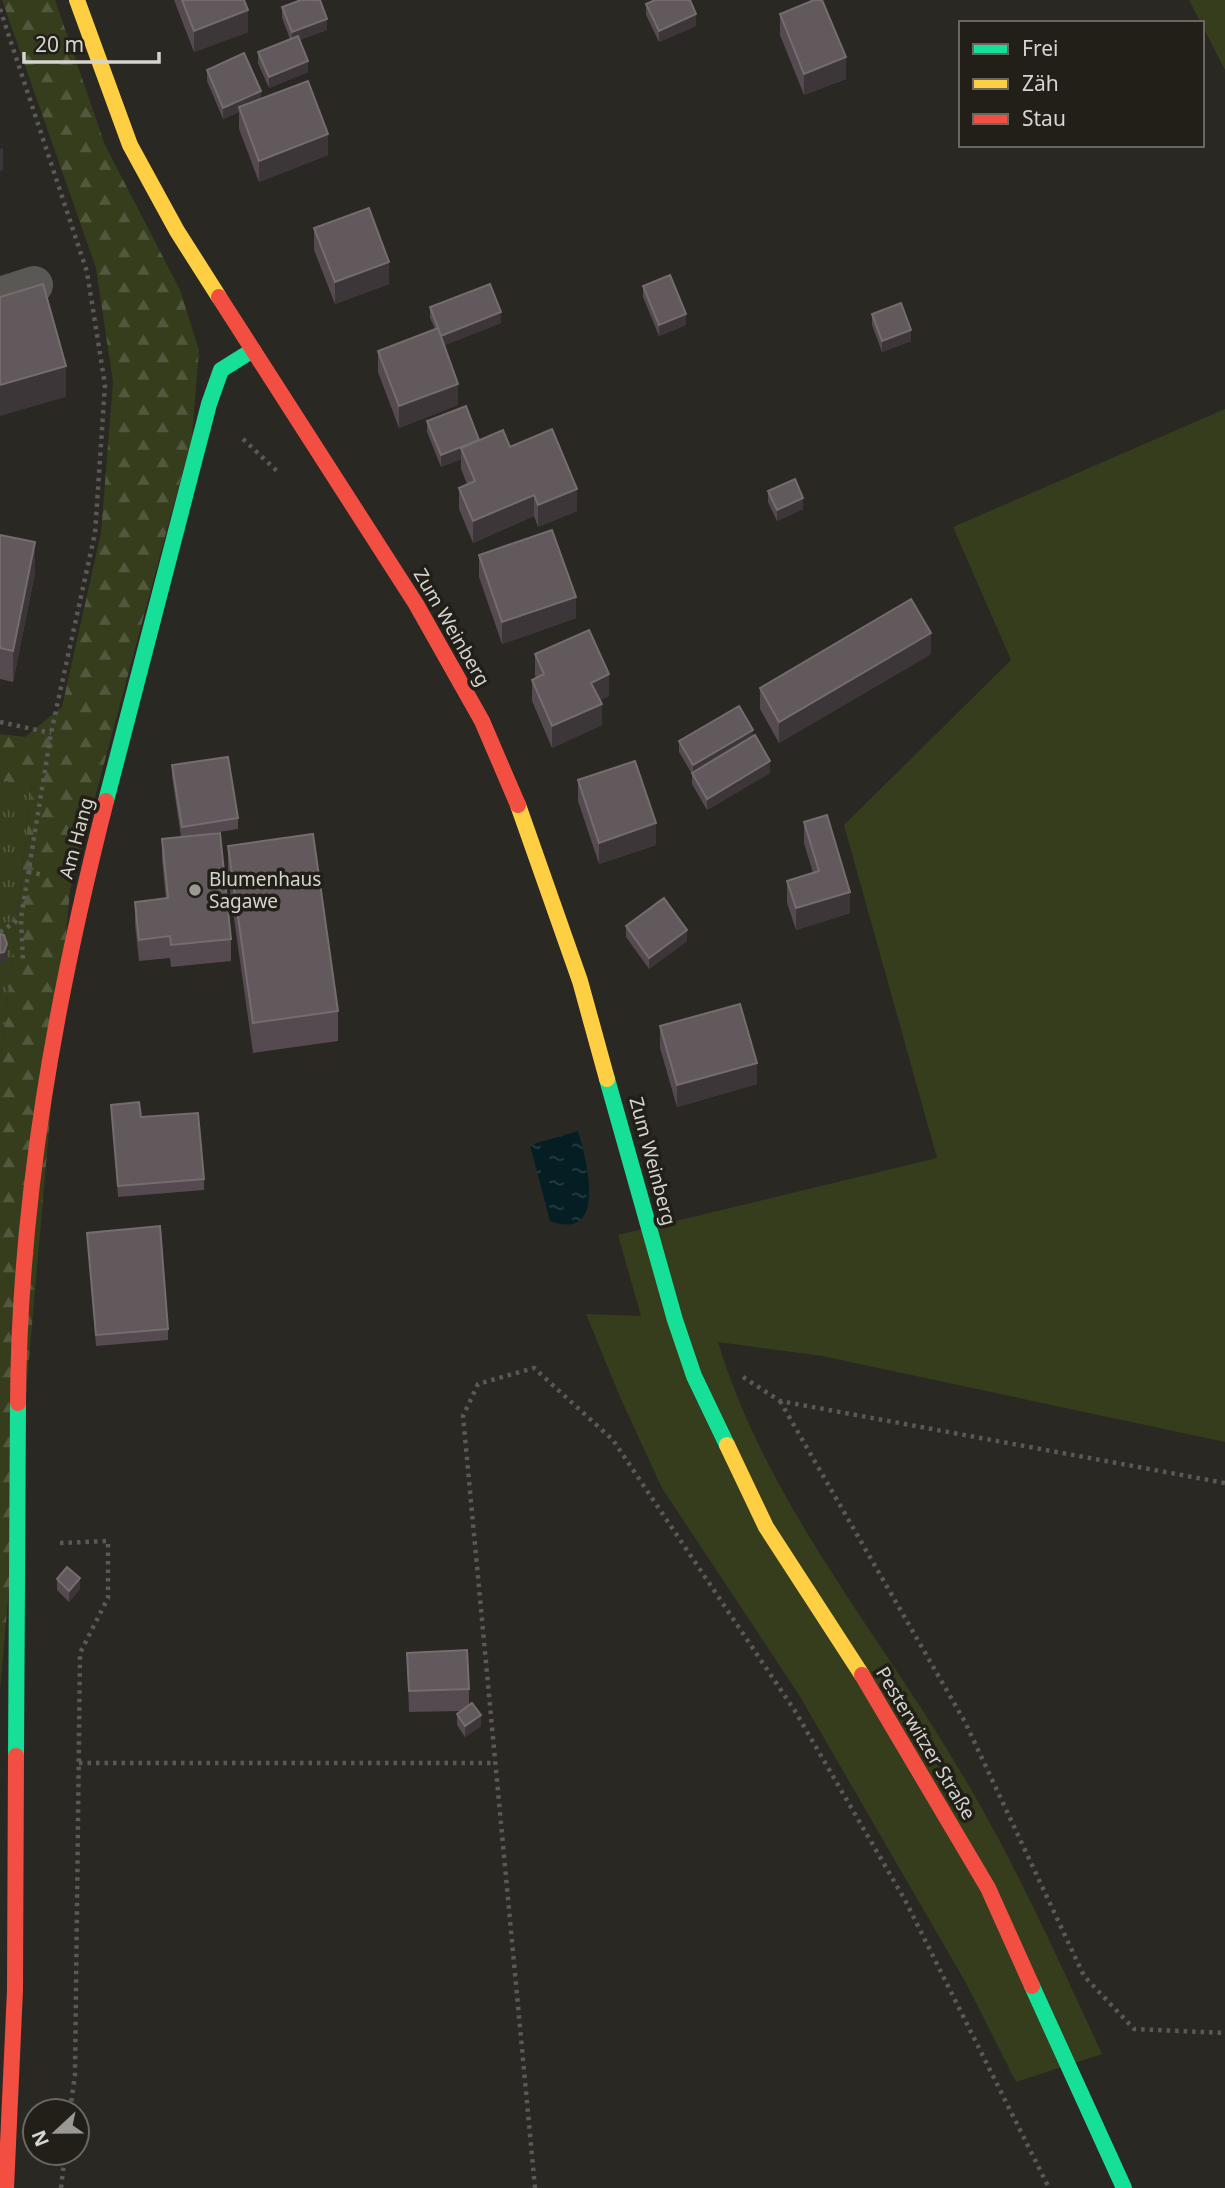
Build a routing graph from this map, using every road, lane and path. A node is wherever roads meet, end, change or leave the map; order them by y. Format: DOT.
graph roads {
  1 [pos="77,0"];
  2 [pos="0,9"];
  3 [pos="2,21"];
  4 [pos="253,351"];
  5 [pos="0,722"];
  6 [pos="51,733"];
  7 [pos="0,932"];
  8 [pos="677,1328"];
  9 [pos="737,1373"];
  10 [pos="780,1401"];
  11 [pos="1225,1483"];
  12 [pos="81,1542"];
  13 [pos="79,1763"];
  14 [pos="495,1763"];
  15 [pos="1225,2033"];
  16 [pos="72,2097"];
  17 [pos="63,2167"];
  18 [pos="6,2188"];
  19 [pos="61,2188"];
  20 [pos="535,2188"];
  21 [pos="1049,2188"];
  22 [pos="1124,2188"];
  1 -- 4 [label="street, Zum Weinberg"];
  2 -- 3 [label="path"];
  3 -- 6 [label="path"];
  4 -- 8 [label="street, Zum Weinberg"];
  4 -- 18 [label="street, Am Hang"];
  5 -- 6 [label="path"];
  6 -- 7 [label="path"];
  8 -- 22 [label="street, Pesterwitzer Straße"];
  9 -- 10 [label="path"];
  10 -- 11 [label="path"];
  10 -- 15 [label="path"];
  12 -- 13 [label="path"];
  13 -- 14 [label="path"];
  13 -- 16 [label="path"];
  14 -- 20 [label="path"];
  14 -- 21 [label="path"];
  17 -- 19 [label="path"];
}
